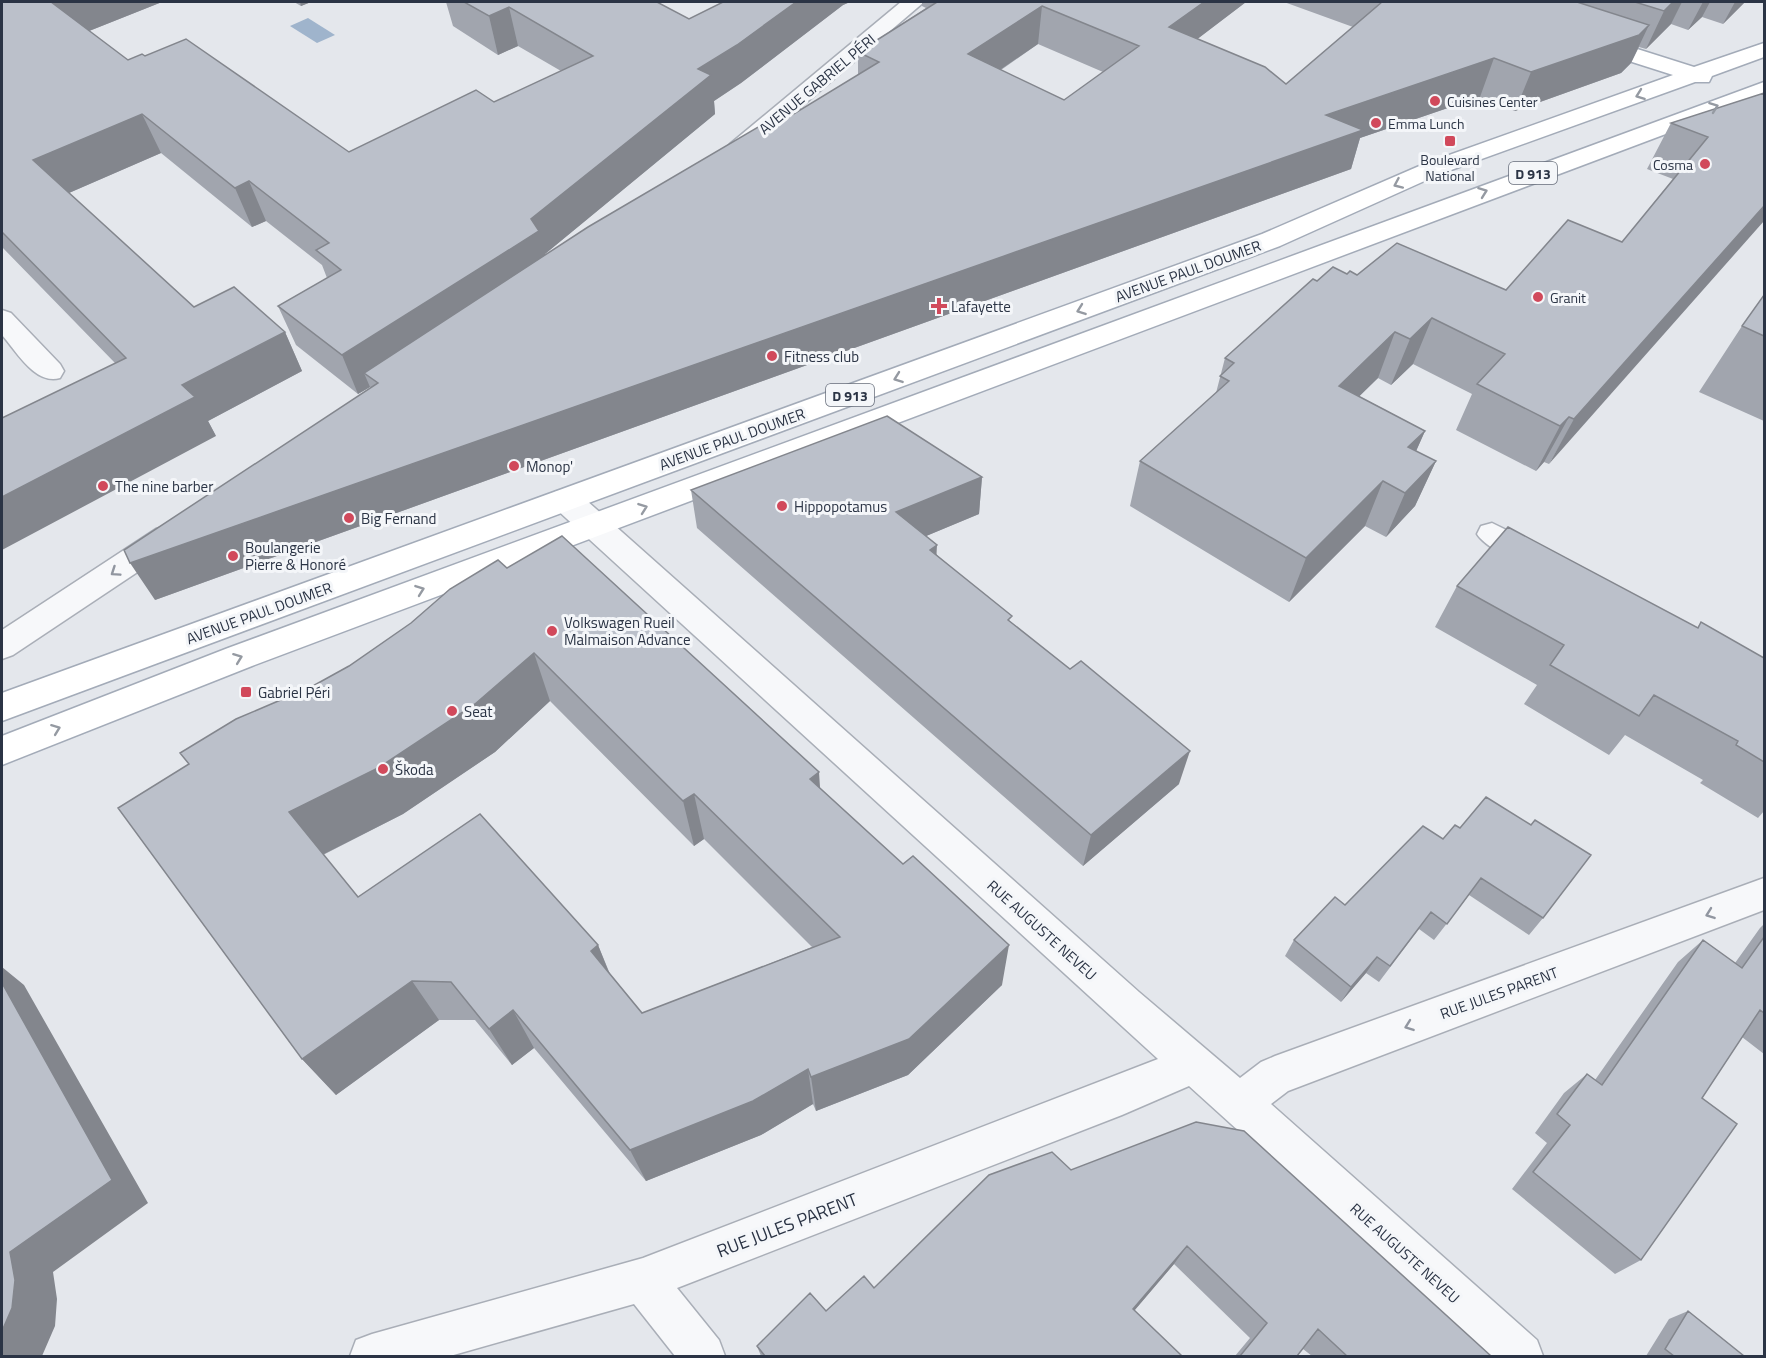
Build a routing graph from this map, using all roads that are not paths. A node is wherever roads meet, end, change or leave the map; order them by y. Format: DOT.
graph roads {
  1 [pos="913,2"];
  2 [pos="1572,34"];
  3 [pos="1764,50"];
  4 [pos="1696,75"];
  5 [pos="1758,91"];
  6 [pos="721,162"];
  7 [pos="2,319"];
  8 [pos="50,371"];
  9 [pos="566,500"];
  10 [pos="185,526"];
  11 [pos="595,526"];
  12 [pos="1492,534"];
  13 [pos="1565,574"];
  14 [pos="2,646"];
  15 [pos="2,707"];
  16 [pos="2,751"];
  17 [pos="1764,894"];
  18 [pos="1192,1064"];
  19 [pos="1239,1103"];
  20 [pos="644,1280"];
  21 [pos="372,1356"];
  22 [pos="703,1356"];
  23 [pos="1521,1356"];
  1 -- 6 [label="street, AVENUE GABRIEL PÉRI"];
  2 -- 4 [label="main road"];
  3 -- 4 [label="main road, D 913"];
  4 -- 5 [label="main road"];
  4 -- 9 [label="main road, AVENUE PAUL DOUMER / D 913, one-way"];
  11 -- 5 [label="main road, AVENUE PAUL DOUMER / D 913, one-way"];
  7 -- 8 [label="street"];
  9 -- 11 [label="street, RUE AUGUSTE NEVEU"];
  9 -- 15 [label="main road, AVENUE PAUL DOUMER / D 913"];
  10 -- 14 [label="street, one-way"];
  16 -- 11 [label="main road, AVENUE PAUL DOUMER / D 913, one-way"];
  11 -- 18 [label="street, RUE AUGUSTE NEVEU"];
  12 -- 13 [label="street"];
  17 -- 19 [label="street, RUE JULES PARENT, one-way"];
  18 -- 19 [label="street, RUE AUGUSTE NEVEU"];
  18 -- 20 [label="street, RUE JULES PARENT"];
  19 -- 23 [label="street, RUE AUGUSTE NEVEU"];
  20 -- 21 [label="street, RUE JULES PARENT"];
  20 -- 22 [label="street"];
}
